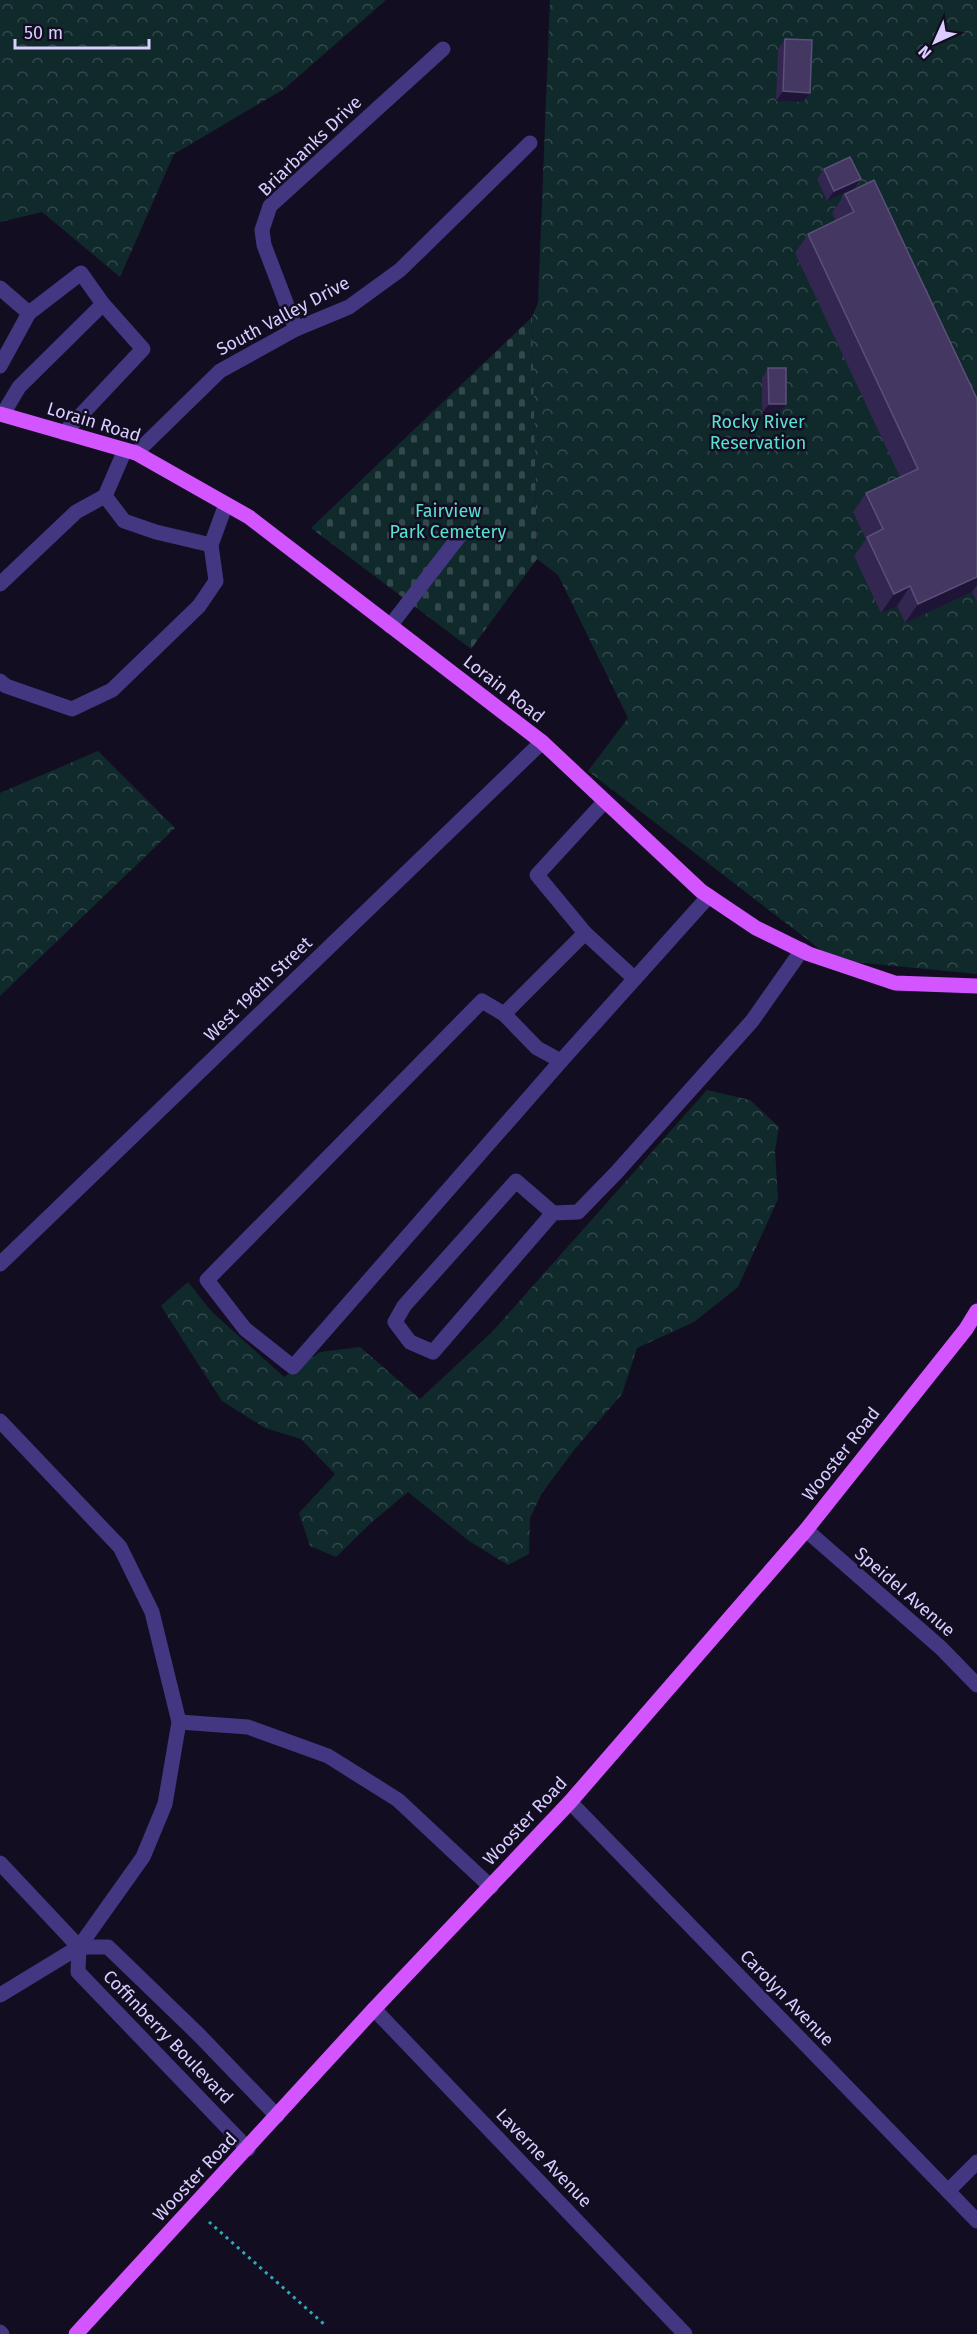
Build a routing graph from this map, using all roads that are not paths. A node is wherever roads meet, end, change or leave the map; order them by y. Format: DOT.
graph roads {
  1 [pos="443,50"];
  2 [pos="530,143"];
  3 [pos="0,288"];
  4 [pos="103,304"];
  5 [pos="29,313"];
  6 [pos="296,328"];
  7 [pos="0,366"];
  8 [pos="2,414"];
  9 [pos="64,434"];
  10 [pos="130,451"];
  11 [pos="105,496"];
  12 [pos="226,504"];
  13 [pos="461,534"];
  14 [pos="211,545"];
  15 [pos="0,584"];
  16 [pos="390,626"];
  17 [pos="0,681"];
  18 [pos="543,742"];
  19 [pos="605,801"];
  20 [pos="709,896"];
  21 [pos="585,933"];
  22 [pos="802,950"];
  23 [pos="635,979"];
  24 [pos="977,986"];
  25 [pos="504,1014"];
  26 [pos="561,1062"];
  27 [pos="554,1213"];
  28 [pos="0,1264"];
  29 [pos="977,1311"];
  30 [pos="0,1421"];
  31 [pos="806,1530"];
  32 [pos="977,1685"];
  33 [pos="179,1722"];
  34 [pos="570,1802"];
  35 [pos="0,1863"];
  36 [pos="491,1887"];
  37 [pos="79,1947"];
  38 [pos="0,1995"];
  39 [pos="374,2009"];
  40 [pos="277,2116"];
  41 [pos="248,2148"];
  42 [pos="977,2162"];
  43 [pos="948,2191"];
  44 [pos="977,2221"];
  45 [pos="76,2334"];
  46 [pos="685,2334"];
  1 -- 6 [label="street, Briarbanks Drive"];
  2 -- 6 [label="street, South Valley Drive"];
  3 -- 5 [label="street"];
  4 -- 5 [label="street"];
  4 -- 8 [label="street"];
  4 -- 9 [label="street"];
  5 -- 7 [label="street"];
  6 -- 10 [label="street, South Valley Drive"];
  8 -- 9 [label="main road, Lorain Road"];
  9 -- 10 [label="main road, Lorain Road"];
  10 -- 11 [label="street"];
  10 -- 12 [label="main road, Lorain Road"];
  11 -- 14 [label="street"];
  11 -- 15 [label="street"];
  12 -- 14 [label="street"];
  12 -- 16 [label="main road, Lorain Road"];
  13 -- 16 [label="street"];
  14 -- 17 [label="street"];
  16 -- 18 [label="main road, Lorain Road"];
  18 -- 19 [label="main road, Lorain Road"];
  18 -- 28 [label="street, West 196th Street"];
  19 -- 20 [label="main road, Lorain Road"];
  19 -- 21 [label="street"];
  20 -- 22 [label="main road, Lorain Road"];
  20 -- 23 [label="street"];
  21 -- 23 [label="street"];
  21 -- 25 [label="street"];
  22 -- 24 [label="main road, Lorain Road"];
  22 -- 27 [label="street"];
  23 -- 26 [label="street"];
  25 -- 26 [label="street"];
  25 -- 26 [label="street"];
  27 -- 27 [label="street"];
  29 -- 31 [label="main road, Wooster Road"];
  30 -- 33 [label="street"];
  31 -- 32 [label="street, Speidel Avenue"];
  31 -- 34 [label="main road, Wooster Road"];
  33 -- 36 [label="street"];
  33 -- 37 [label="street"];
  34 -- 36 [label="main road, Wooster Road"];
  34 -- 43 [label="street, Carolyn Avenue"];
  35 -- 37 [label="street"];
  36 -- 39 [label="main road, Wooster Road"];
  37 -- 38 [label="street"];
  37 -- 40 [label="street, Coffinberry Boulevard"];
  37 -- 41 [label="street, Coffinberry Boulevard"];
  39 -- 40 [label="main road, Wooster Road"];
  39 -- 46 [label="street, Laverne Avenue"];
  40 -- 41 [label="main road, Wooster Road"];
  41 -- 45 [label="main road, Wooster Road"];
  42 -- 43 [label="street"];
  43 -- 44 [label="street, Carolyn Avenue"];
}
